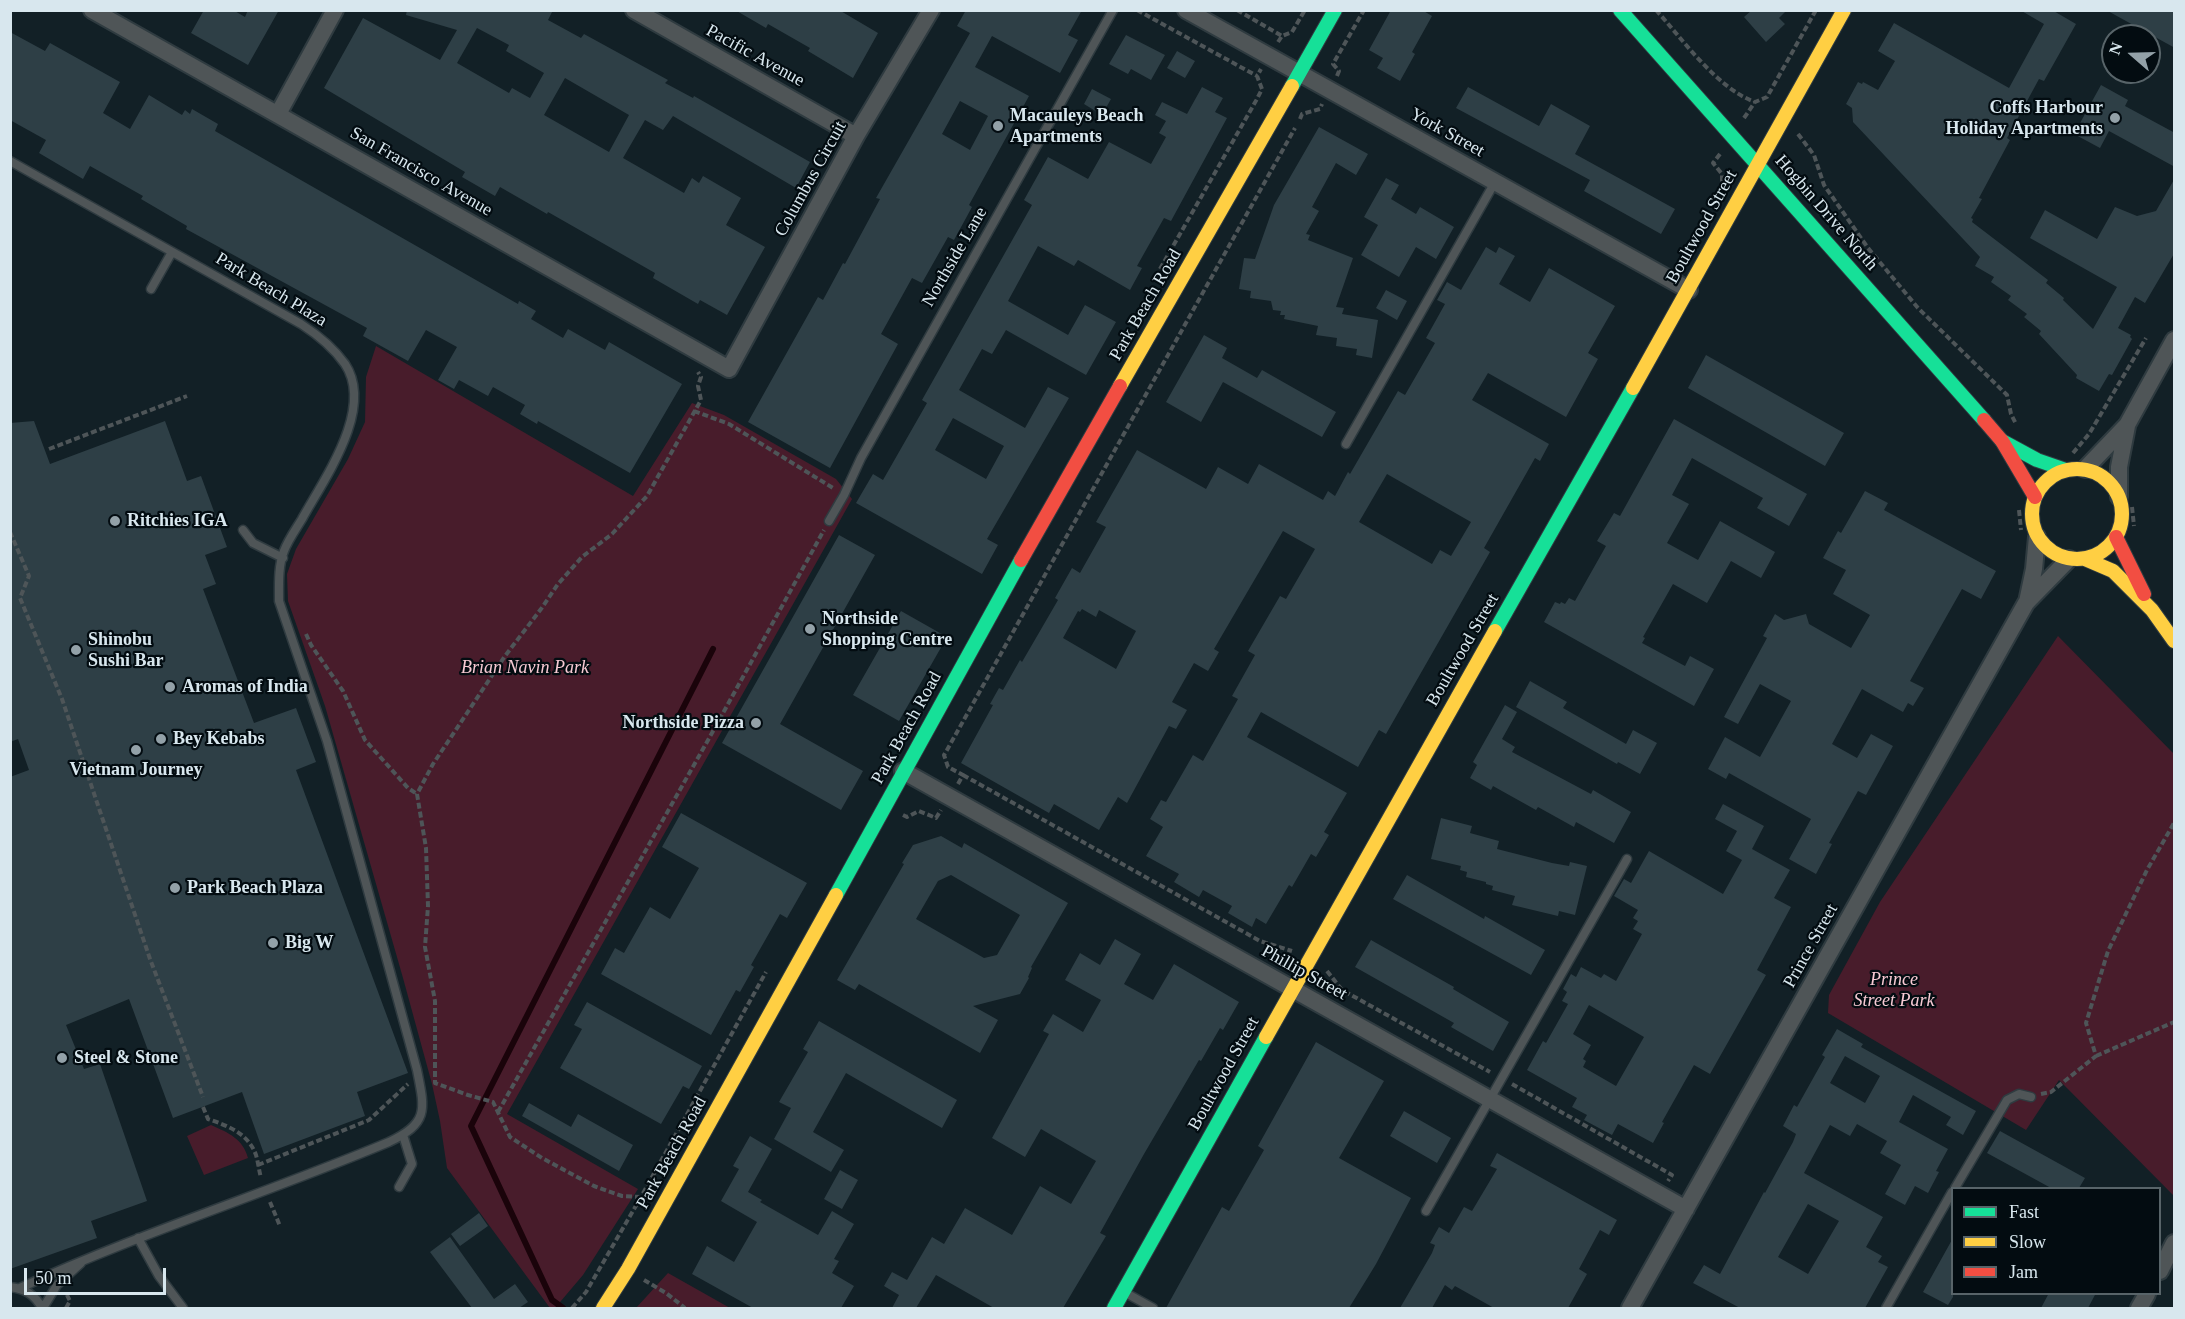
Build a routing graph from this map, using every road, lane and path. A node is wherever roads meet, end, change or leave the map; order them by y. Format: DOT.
graph roads {
  1 [pos="92,10"];
  2 [pos="335,10"];
  3 [pos="634,10"];
  4 [pos="931,10"];
  5 [pos="1113,10"];
  6 [pos="1137,10"];
  7 [pos="1186,10"];
  8 [pos="1237,10"];
  9 [pos="1305,10"];
  10 [pos="1335,10"];
  11 [pos="1364,10"];
  12 [pos="1620,10"];
  13 [pos="1656,10"];
  14 [pos="1816,10"];
  15 [pos="1844,10"];
  16 [pos="1282,36"];
  17 [pos="1278,41"];
  18 [pos="1263,66"];
  19 [pos="1300,75"];
  20 [pos="1337,75"];
  21 [pos="1257,76"];
  22 [pos="1323,102"];
  23 [pos="1755,102"];
  24 [pos="1748,112"];
  25 [pos="278,114"];
  26 [pos="1794,128"];
  27 [pos="856,136"];
  28 [pos="1719,155"];
  29 [pos="10,161"];
  30 [pos="1757,163"];
  31 [pos="1495,182"];
  32 [pos="1722,188"];
  33 [pos="172,252"];
  34 [pos="1165,261"];
  35 [pos="151,289"];
  36 [pos="1689,290"];
  37 [pos="2146,338"];
  38 [pos="2175,340"];
  39 [pos="692,368"];
  40 [pos="729,369"];
  41 [pos="187,396"];
  42 [pos="694,411"];
  43 [pos="2127,425"];
  44 [pos="2020,431"];
  45 [pos="2002,441"];
  46 [pos="1346,444"];
  47 [pos="2080,445"];
  48 [pos="49,449"];
  49 [pos="2085,469"];
  50 [pos="2066,470"];
  51 [pos="835,490"];
  52 [pos="2035,497"];
  53 [pos="2119,497"];
  54 [pos="2018,504"];
  55 [pos="829,521"];
  56 [pos="243,530"];
  57 [pos="10,532"];
  58 [pos="2029,537"];
  59 [pos="2116,537"];
  60 [pos="283,558"];
  61 [pos="2077,559"];
  62 [pos="2026,603"];
  63 [pos="2152,610"];
  64 [pos="306,632"];
  65 [pos="2175,641"];
  66 [pos="903,771"];
  67 [pos="963,775"];
  68 [pos="960,781"];
  69 [pos="417,794"];
  70 [pos="942,809"];
  71 [pos="896,811"];
  72 [pos="2175,823"];
  73 [pos="1627,859"];
  74 [pos="1301,954"];
  75 [pos="1325,968"];
  76 [pos="1291,989"];
  77 [pos="2175,1022"];
  78 [pos="2096,1056"];
  79 [pos="1497,1076"];
  80 [pos="1507,1082"];
  81 [pos="409,1083"];
  82 [pos="203,1097"];
  83 [pos="2031,1097"];
  84 [pos="1490,1099"];
  85 [pos="203,1107"];
  86 [pos="498,1112"];
  87 [pos="403,1135"];
  88 [pos="258,1165"];
  89 [pos="1668,1181"];
  90 [pos="399,1187"];
  91 [pos="1956,1187"];
  92 [pos="266,1191"];
  93 [pos="1951,1195"];
  94 [pos="641,1197"];
  95 [pos="1686,1209"];
  96 [pos="1426,1212"];
  97 [pos="280,1226"];
  98 [pos="138,1238"];
  99 [pos="2174,1244"];
  100 [pos="85,1258"];
  101 [pos="2161,1269"];
  102 [pos="641,1278"];
  103 [pos="10,1287"];
  104 [pos="20,1288"];
  105 [pos="1124,1292"];
  106 [pos="576,1303"];
  107 [pos="43,1308"];
  108 [pos="183,1308"];
  109 [pos="572,1308"];
  110 [pos="603,1308"];
  111 [pos="685,1308"];
  112 [pos="1114,1308"];
  113 [pos="1154,1308"];
  114 [pos="1630,1308"];
  115 [pos="1886,1308"];
  1 -- 25 [label="street, San Francisco Avenue"];
  2 -- 25 [label="street"];
  3 -- 27 [label="street, Pacific Avenue"];
  4 -- 27 [label="street, Columbus Circuit"];
  5 -- 55 [label="lane, Northside Lane"];
  6 -- 21 [label="path"];
  7 -- 19 [label="street, York Street"];
  8 -- 16 [label="path"];
  9 -- 16 [label="path"];
  10 -- 19 [label="street, Park Beach Road"];
  11 -- 20 [label="path"];
  12 -- 30 [label="street, Hogbin Drive North"];
  13 -- 23 [label="path"];
  14 -- 23 [label="path"];
  15 -- 30 [label="street, Boultwood Street"];
  16 -- 17 [label="path"];
  18 -- 21 [label="path"];
  19 -- 31 [label="street, York Street"];
  19 -- 66 [label="street, Park Beach Road"];
  21 -- 34 [label="path"];
  22 -- 67 [label="path"];
  23 -- 24 [label="path"];
  25 -- 40 [label="street, San Francisco Avenue"];
  26 -- 44 [label="path"];
  27 -- 40 [label="street, Columbus Circuit"];
  28 -- 32 [label="path"];
  29 -- 33 [label="lane, Park Beach Plaza"];
  30 -- 36 [label="street, Boultwood Street"];
  30 -- 45 [label="street, Hogbin Drive North"];
  31 -- 36 [label="street, York Street"];
  31 -- 46 [label="lane"];
  33 -- 35 [label="lane"];
  33 -- 60 [label="lane, Park Beach Plaza"];
  36 -- 76 [label="street, Boultwood Street"];
  37 -- 47 [label="path"];
  38 -- 43 [label="street"];
  39 -- 42 [label="path"];
  41 -- 48 [label="path"];
  42 -- 51 [label="path"];
  42 -- 69 [label="path"];
  43 -- 49 [label="street"];
  43 -- 53 [label="street"];
  45 -- 50 [label="street, Hogbin Drive North"];
  45 -- 52 [label="street, Hogbin Drive North"];
  49 -- 50 [label="street"];
  49 -- 53 [label="street"];
  50 -- 52 [label="street"];
  52 -- 58 [label="street"];
  53 -- 59 [label="street"];
  54 -- 58 [label="path"];
  55 -- 86 [label="path"];
  56 -- 60 [label="lane"];
  57 -- 82 [label="path"];
  58 -- 61 [label="street"];
  58 -- 62 [label="street, Prince Street"];
  59 -- 61 [label="street"];
  59 -- 63 [label="street"];
  60 -- 87 [label="lane, Park Beach Plaza"];
  61 -- 62 [label="street, Prince Street"];
  61 -- 63 [label="street"];
  62 -- 95 [label="street, Prince Street"];
  63 -- 65 [label="street"];
  64 -- 69 [label="path"];
  66 -- 76 [label="street, Phillip Street"];
  66 -- 110 [label="street, Park Beach Road"];
  67 -- 68 [label="path"];
  67 -- 74 [label="path"];
  69 -- 86 [label="path"];
  70 -- 71 [label="path"];
  72 -- 78 [label="path"];
  73 -- 84 [label="lane"];
  75 -- 79 [label="path"];
  76 -- 84 [label="street, Phillip Street"];
  76 -- 105 [label="street, Boultwood Street"];
  77 -- 78 [label="path"];
  78 -- 83 [label="path"];
  80 -- 89 [label="path"];
  81 -- 88 [label="path"];
  83 -- 91 [label="lane"];
  84 -- 95 [label="street, Phillip Street"];
  84 -- 96 [label="lane"];
  85 -- 88 [label="path"];
  86 -- 94 [label="path"];
  87 -- 90 [label="lane"];
  87 -- 92 [label="lane, Park Beach Plaza"];
  88 -- 92 [label="path"];
  92 -- 97 [label="path"];
  92 -- 98 [label="lane, Park Beach Plaza"];
  93 -- 115 [label="lane"];
  95 -- 114 [label="street, Prince Street"];
  98 -- 100 [label="lane, Park Beach Plaza"];
  98 -- 108 [label="lane"];
  99 -- 101 [label="street"];
  100 -- 104 [label="lane, Park Beach Plaza"];
  100 -- 107 [label="lane"];
  102 -- 111 [label="path"];
  103 -- 104 [label="lane"];
  104 -- 107 [label="lane"];
  105 -- 112 [label="street, Boultwood Street"];
  105 -- 113 [label="lane"];
  106 -- 109 [label="path"];
}
